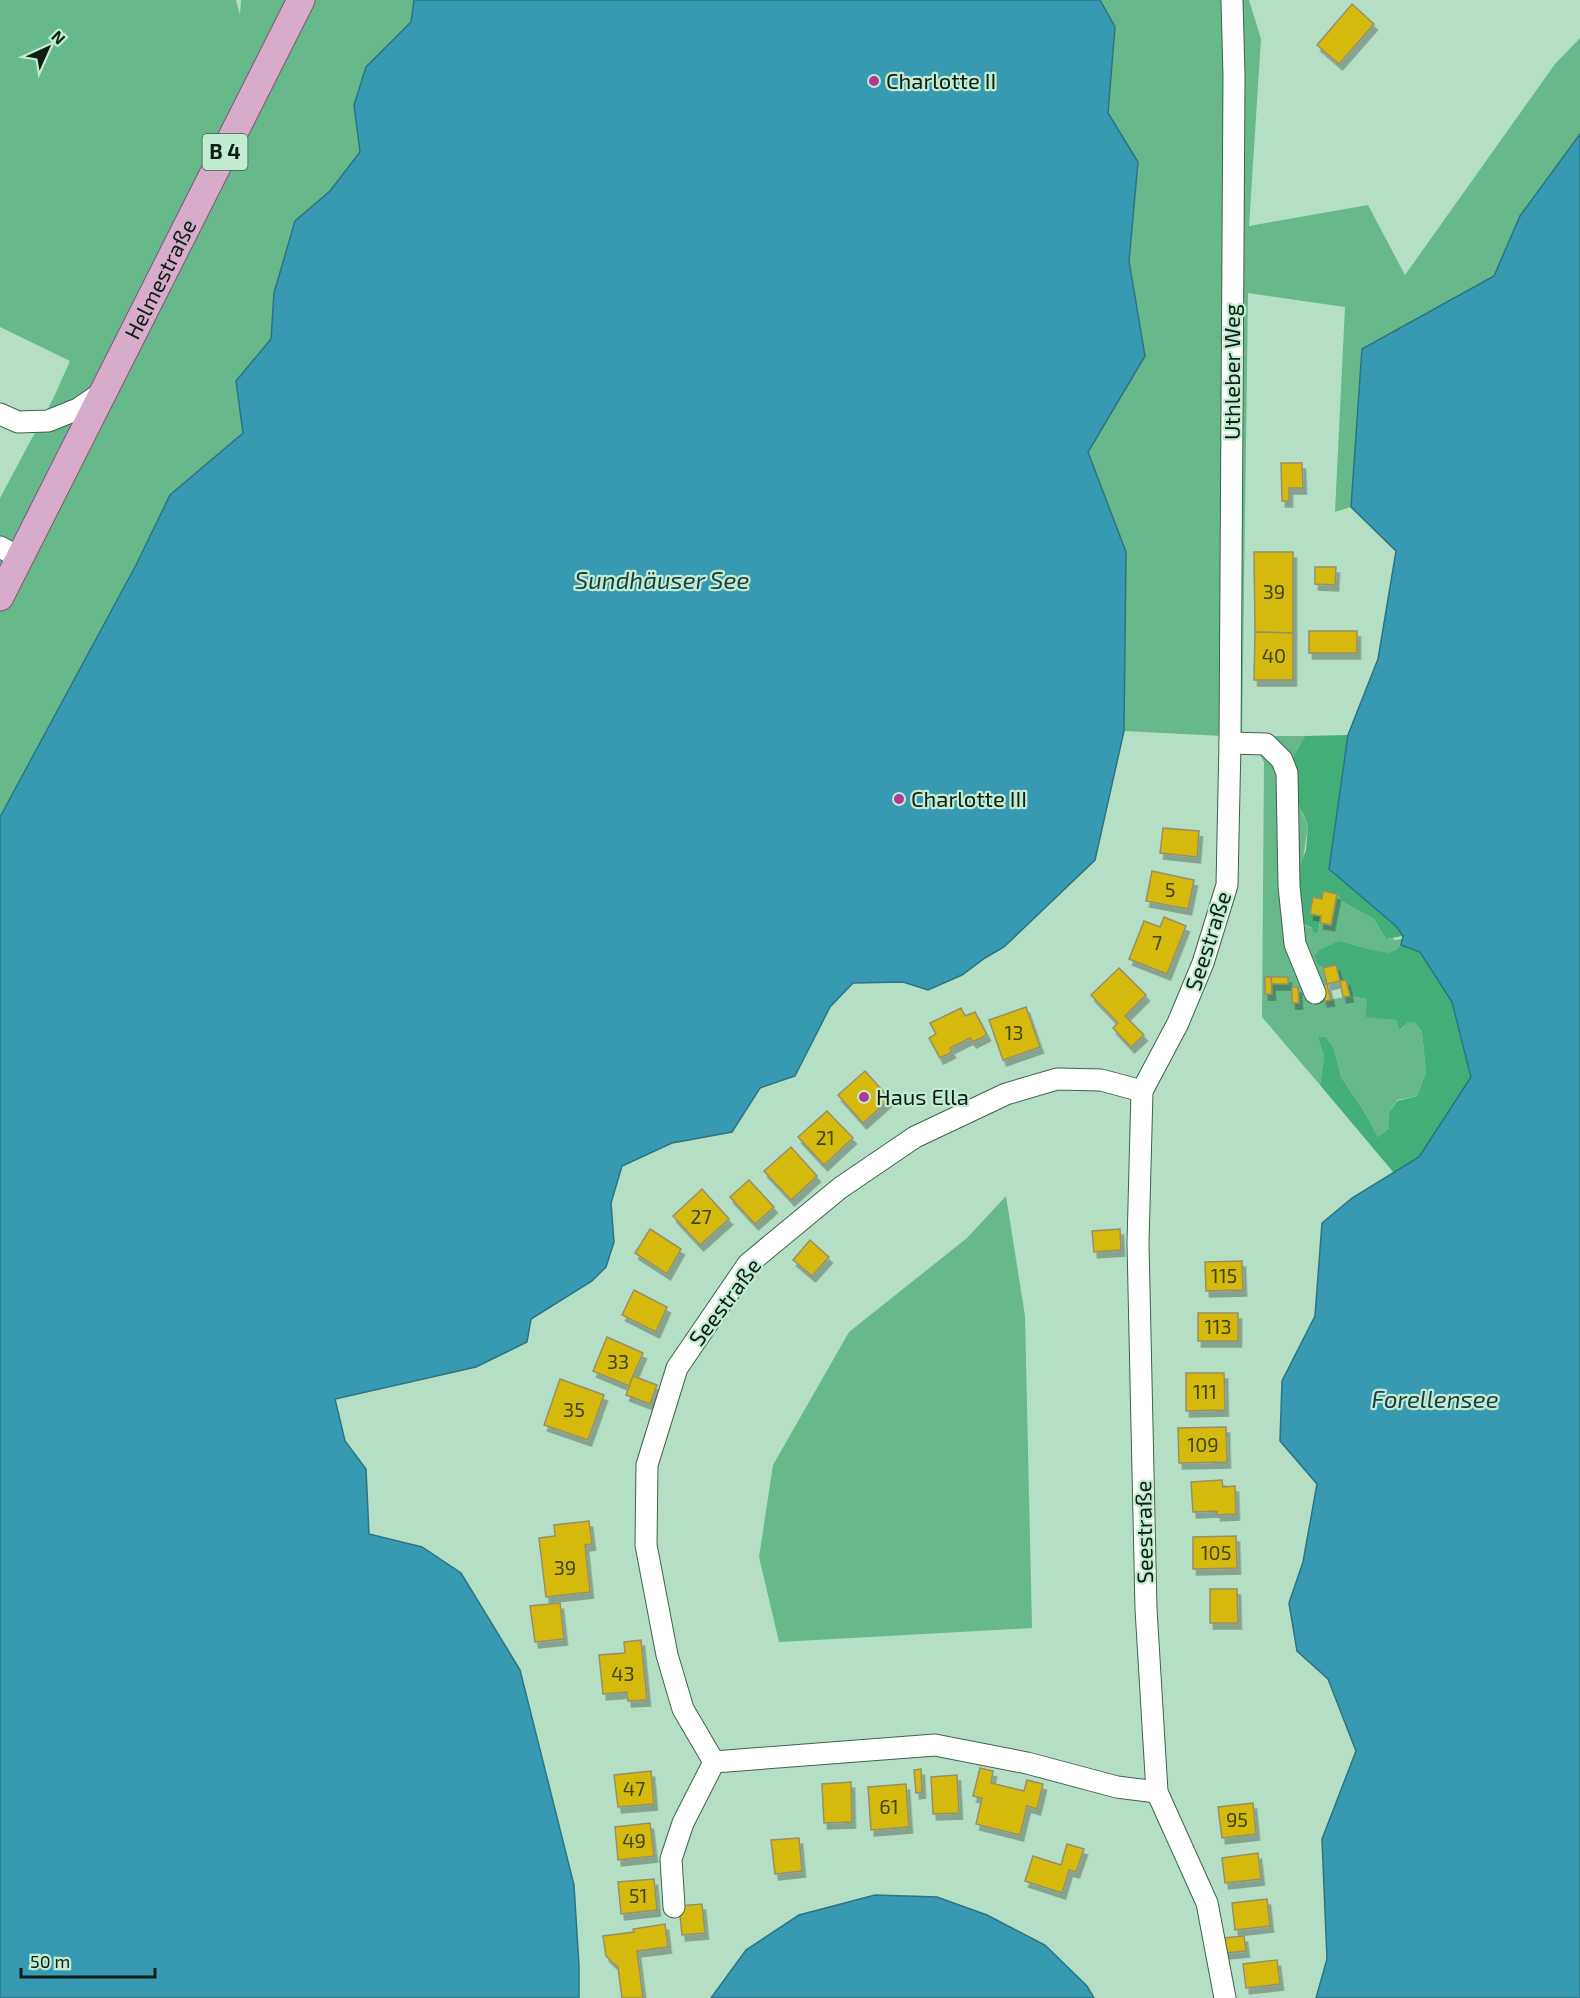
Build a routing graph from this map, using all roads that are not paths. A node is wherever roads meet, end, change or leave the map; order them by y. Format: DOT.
graph roads {
  1 [pos="301,0"];
  2 [pos="1232,0"];
  3 [pos="103,392"];
  4 [pos="9,418"];
  5 [pos="10,553"];
  6 [pos="0,597"];
  7 [pos="1230,743"];
  8 [pos="1315,993"];
  9 [pos="1142,1091"];
  10 [pos="714,1762"];
  11 [pos="1157,1792"];
  12 [pos="674,1907"];
  13 [pos="1225,1998"];
  1 -- 3 [label="main road, Helmestraße / B 4"];
  2 -- 7 [label="street, Uthleber Weg"];
  3 -- 4 [label="street"];
  3 -- 5 [label="main road, Helmestraße / B 4"];
  5 -- 6 [label="main road, Helmestraße / B 4"];
  7 -- 8 [label="street"];
  7 -- 9 [label="street, Seestraße"];
  9 -- 10 [label="street, Seestraße"];
  9 -- 11 [label="street, Seestraße"];
  10 -- 11 [label="street"];
  10 -- 12 [label="street"];
  11 -- 13 [label="street, Seestraße"];
}
